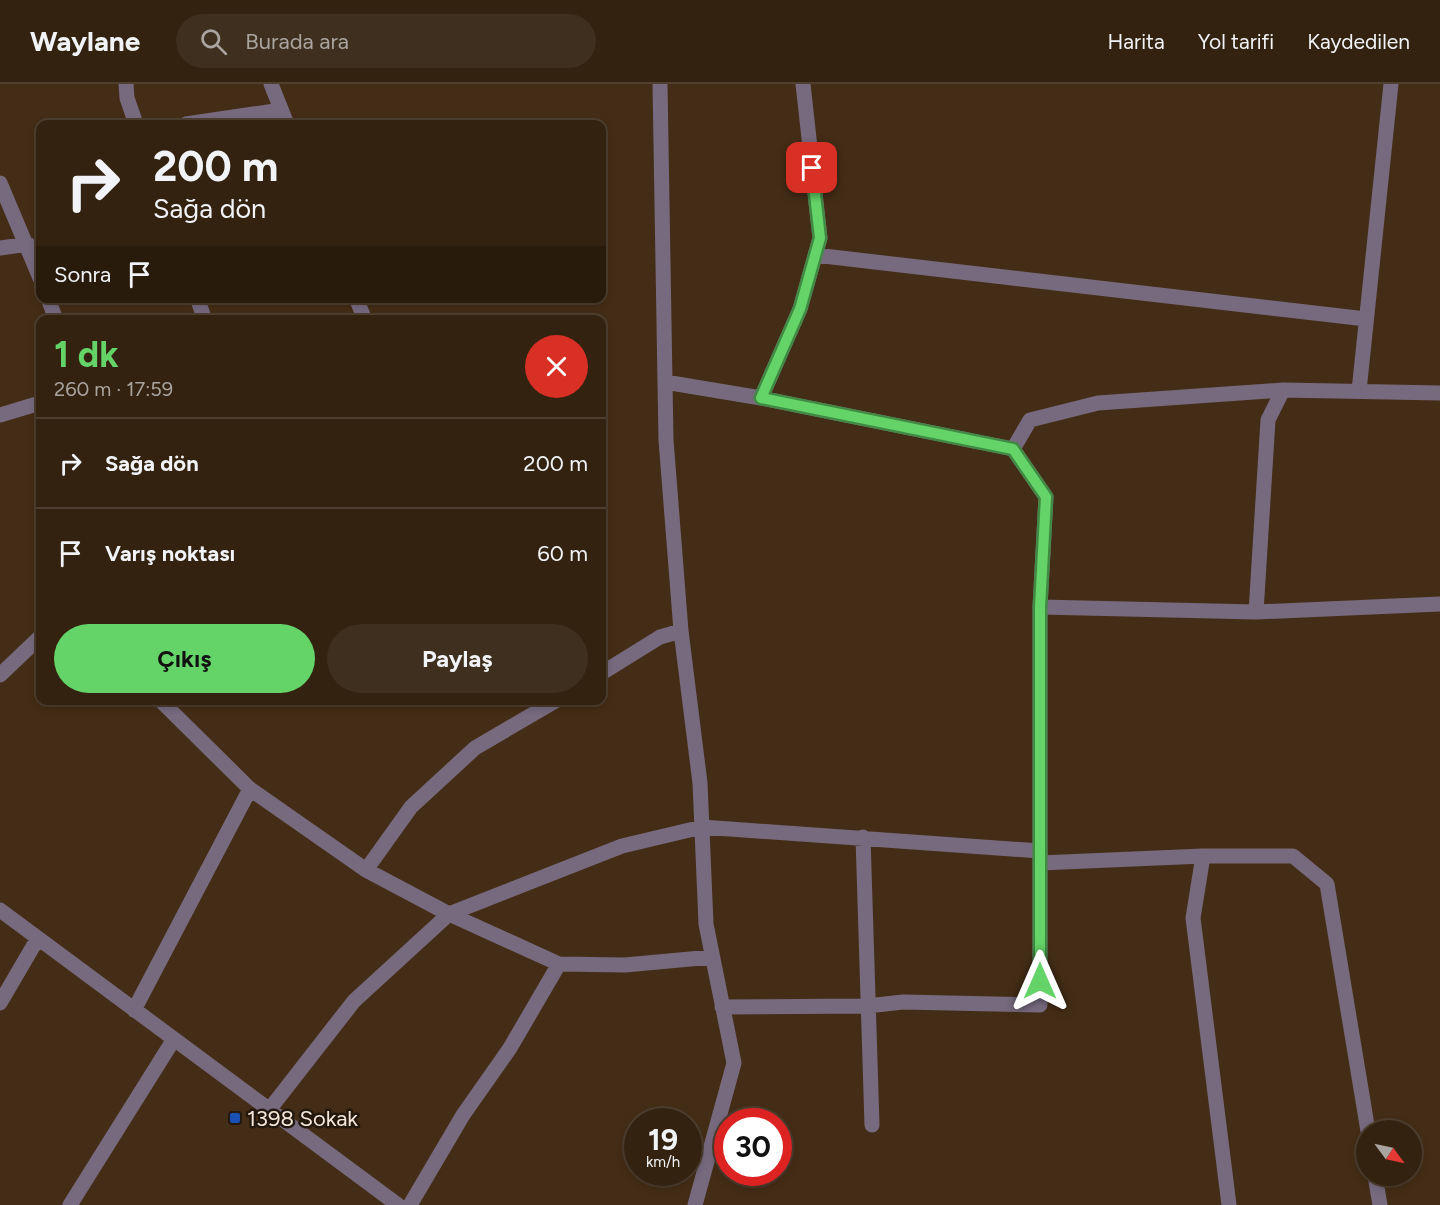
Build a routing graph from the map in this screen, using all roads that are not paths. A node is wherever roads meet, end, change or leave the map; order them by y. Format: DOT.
graph roads {
  1 [pos="126,84"];
  2 [pos="271,84"];
  3 [pos="660,84"];
  4 [pos="803,84"];
  5 [pos="1391,84"];
  6 [pos="284,117"];
  7 [pos="135,120"];
  8 [pos="242,120"];
  9 [pos="0,183"];
  10 [pos="28,244"];
  11 [pos="0,248"];
  12 [pos="815,255"];
  13 [pos="36,267"];
  14 [pos="1366,319"];
  15 [pos="665,382"];
  16 [pos="1283,390"];
  17 [pos="1359,391"];
  18 [pos="1440,393"];
  19 [pos="761,398"];
  20 [pos="36,404"];
  21 [pos="0,415"];
  22 [pos="1013,449"];
  23 [pos="1440,604"];
  24 [pos="1040,607"];
  25 [pos="1256,612"];
  26 [pos="681,631"];
  27 [pos="36,640"];
  28 [pos="606,671"];
  29 [pos="0,675"];
  30 [pos="170,705"];
  31 [pos="548,705"];
  32 [pos="250,789"];
  33 [pos="702,827"];
  34 [pos="863,837"];
  35 [pos="1203,856"];
  36 [pos="1040,857"];
  37 [pos="366,870"];
  38 [pos="0,910"];
  39 [pos="449,914"];
  40 [pos="38,938"];
  41 [pos="712,957"];
  42 [pos="559,964"];
  43 [pos="0,1003"];
  44 [pos="867,1006"];
  45 [pos="722,1007"];
  46 [pos="134,1010"];
  47 [pos="174,1040"];
  48 [pos="269,1110"];
  49 [pos="1366,1120"];
  50 [pos="872,1125"];
  51 [pos="1377,1186"];
  52 [pos="70,1205"];
  53 [pos="398,1205"];
  54 [pos="410,1205"];
  55 [pos="694,1205"];
  56 [pos="1229,1205"];
  57 [pos="1380,1205"];
  1 -- 7 [label="street"];
  2 -- 6 [label="street"];
  3 -- 15 [label="street"];
  4 -- 12 [label="street"];
  5 -- 14 [label="street"];
  6 -- 8 [label="street"];
  9 -- 10 [label="street"];
  10 -- 11 [label="street"];
  10 -- 13 [label="street"];
  12 -- 14 [label="street"];
  12 -- 19 [label="street"];
  14 -- 17 [label="street"];
  15 -- 19 [label="street"];
  15 -- 26 [label="street"];
  16 -- 17 [label="street"];
  16 -- 22 [label="street"];
  16 -- 25 [label="street"];
  17 -- 18 [label="street"];
  19 -- 22 [label="street"];
  20 -- 21 [label="street"];
  22 -- 24 [label="street"];
  23 -- 25 [label="street"];
  24 -- 25 [label="street"];
  24 -- 36 [label="street"];
  26 -- 28 [label="street"];
  26 -- 33 [label="street"];
  27 -- 29 [label="street"];
  30 -- 32 [label="street"];
  31 -- 37 [label="street"];
  32 -- 37 [label="street"];
  32 -- 46 [label="street"];
  33 -- 34 [label="street"];
  33 -- 39 [label="street"];
  33 -- 41 [label="street"];
  34 -- 36 [label="street"];
  34 -- 44 [label="street"];
  35 -- 36 [label="street"];
  35 -- 49 [label="street"];
  35 -- 56 [label="street"];
  36 -- 44 [label="street"];
  37 -- 39 [label="street"];
  38 -- 40 [label="street"];
  39 -- 42 [label="street"];
  39 -- 48 [label="street"];
  40 -- 43 [label="street"];
  40 -- 46 [label="street"];
  41 -- 42 [label="street"];
  41 -- 45 [label="street"];
  42 -- 54 [label="street"];
  44 -- 45 [label="street"];
  44 -- 50 [label="street"];
  45 -- 55 [label="street"];
  46 -- 47 [label="street"];
  47 -- 48 [label="street"];
  47 -- 52 [label="street"];
  48 -- 53 [label="street"];
  51 -- 57 [label="street"];
}
